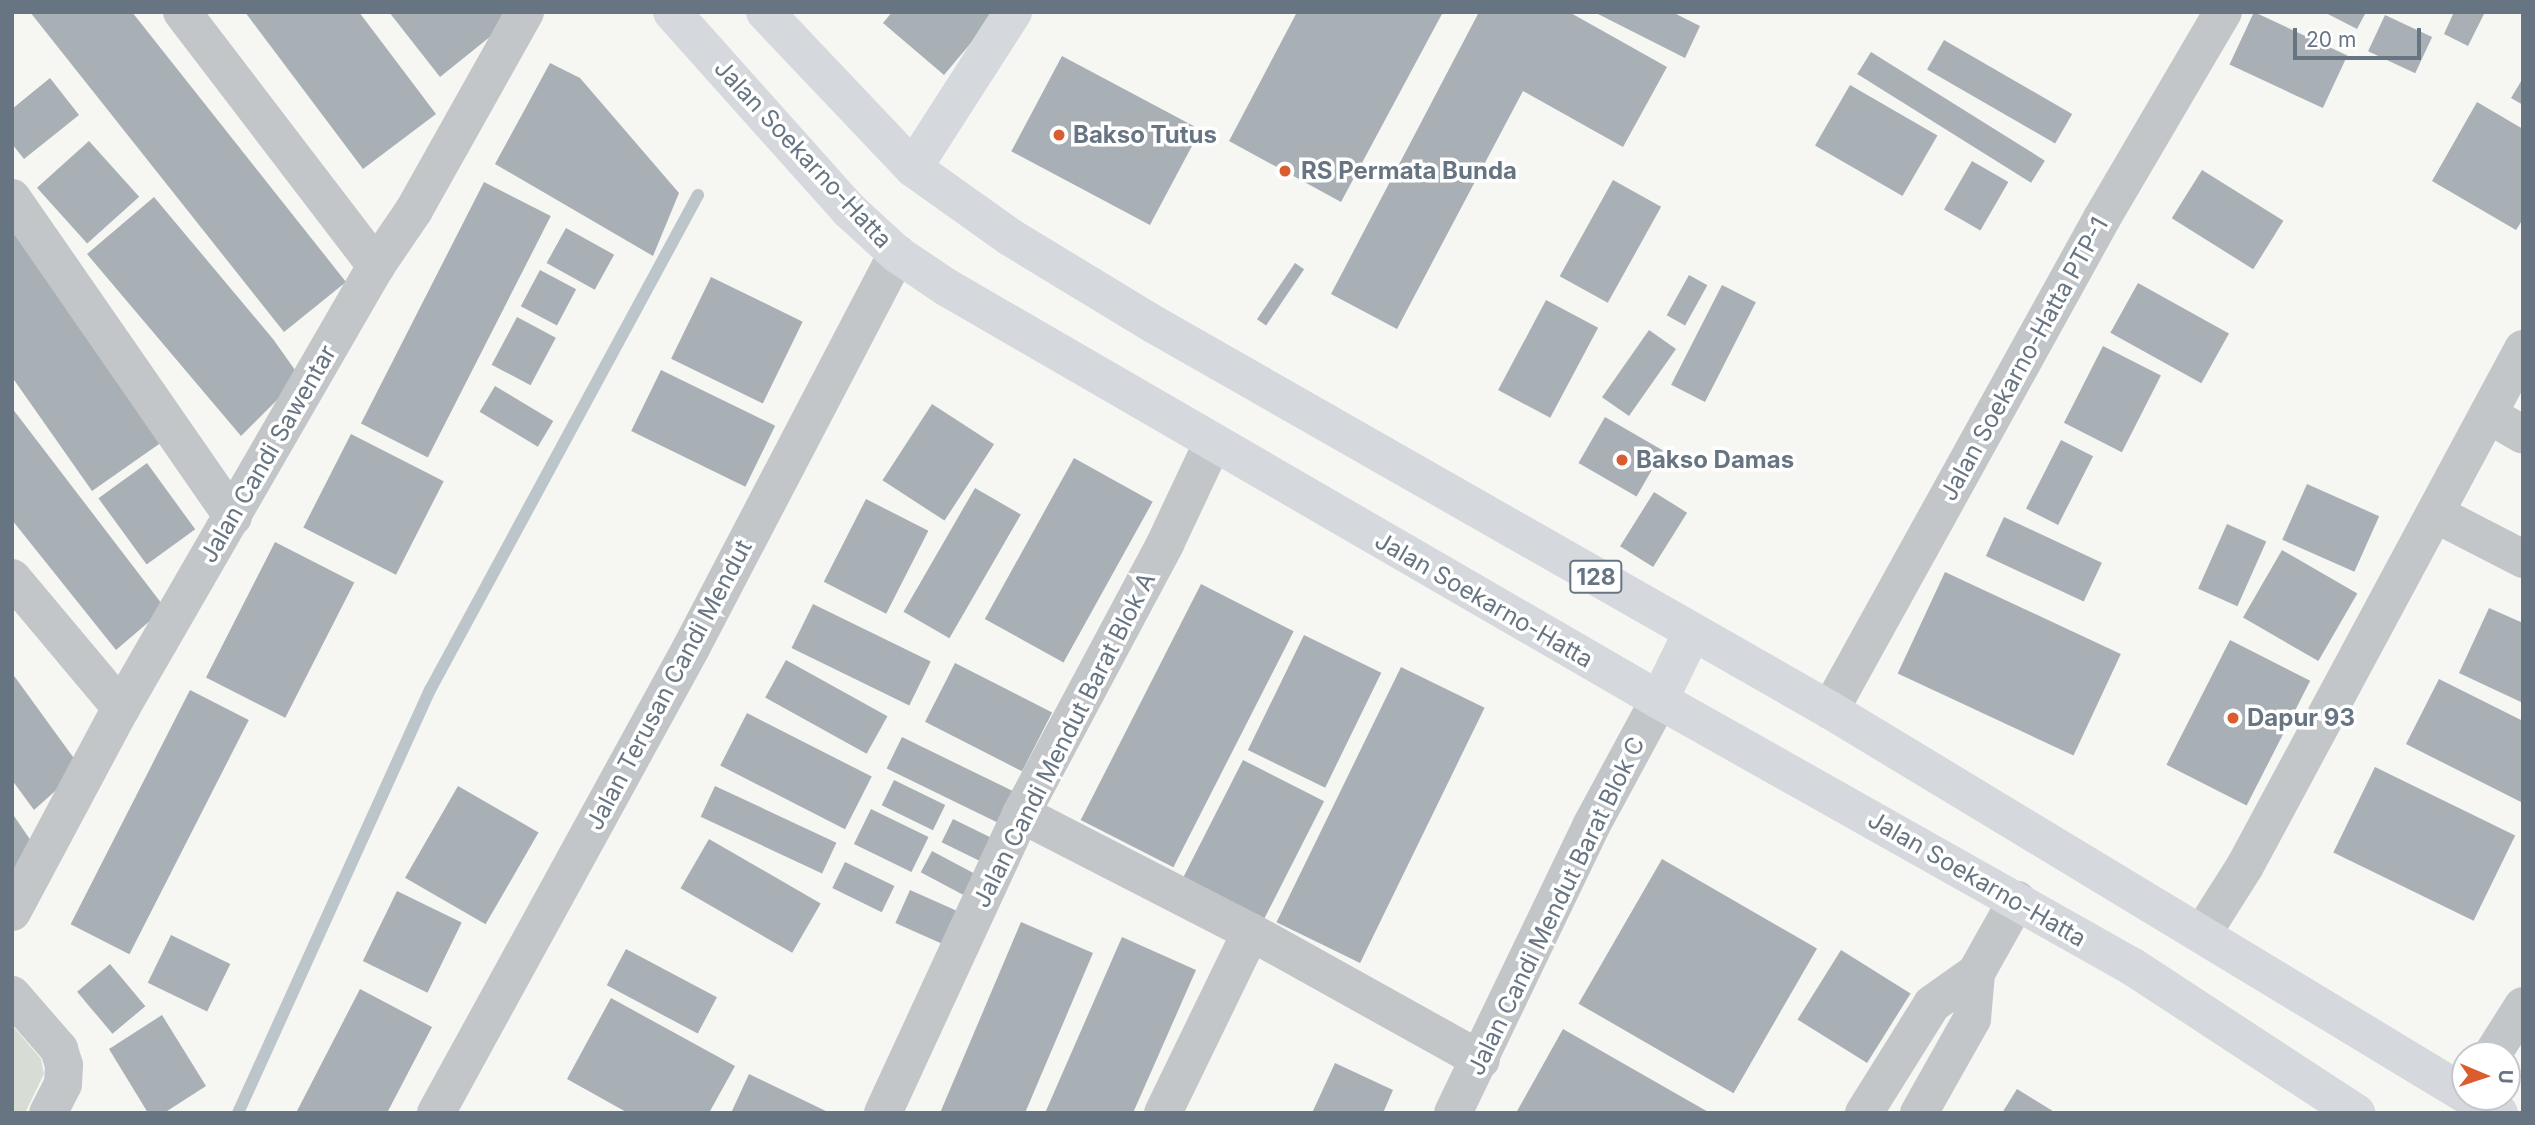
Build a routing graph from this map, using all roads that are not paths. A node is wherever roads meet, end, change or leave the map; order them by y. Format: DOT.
graph roads {
  1 [pos="182,12"];
  2 [pos="525,12"];
  3 [pos="672,12"];
  4 [pos="765,12"];
  5 [pos="1013,12"];
  6 [pos="2223,12"];
  7 [pos="913,168"];
  8 [pos="12,198"];
  9 [pos="897,254"];
  10 [pos="376,266"];
  11 [pos="2523,349"];
  12 [pos="2489,415"];
  13 [pos="2523,435"];
  14 [pos="1212,444"];
  15 [pos="2436,514"];
  16 [pos="233,517"];
  17 [pos="2523,559"];
  18 [pos="12,578"];
  19 [pos="1692,633"];
  20 [pos="1659,700"];
  21 [pos="121,708"];
  22 [pos="1830,710"];
  23 [pos="1021,814"];
  24 [pos="2017,900"];
  25 [pos="15,905"];
  26 [pos="1251,932"];
  27 [pos="2202,934"];
  28 [pos="1976,973"];
  29 [pos="12,995"];
  30 [pos="2523,1006"];
  31 [pos="2501,1041"];
  32 [pos="1481,1060"];
  33 [pos="2451,1085"];
  34 [pos="48,1113"];
  35 [pos="436,1113"];
  36 [pos="883,1113"];
  37 [pos="1163,1113"];
  38 [pos="1453,1113"];
  39 [pos="1864,1113"];
  40 [pos="1919,1113"];
  41 [pos="2356,1113"];
  1 -- 10 [label="street"];
  2 -- 10 [label="street, Jalan Candi Sawentar"];
  3 -- 9 [label="main road, Jalan Soekarno-Hatta"];
  4 -- 7 [label="main road, 128"];
  5 -- 7 [label="main road"];
  6 -- 22 [label="street, Jalan Soekarno-Hatta PTP-1"];
  7 -- 19 [label="main road, 128"];
  8 -- 16 [label="street"];
  9 -- 14 [label="main road, Jalan Soekarno-Hatta"];
  9 -- 35 [label="street, Jalan Terusan Candi Mendut"];
  10 -- 16 [label="street, Jalan Candi Sawentar"];
  11 -- 12 [label="street"];
  12 -- 13 [label="street"];
  12 -- 15 [label="street"];
  14 -- 20 [label="main road, Jalan Soekarno-Hatta"];
  14 -- 23 [label="street, Jalan Candi Mendut Barat Blok A"];
  15 -- 17 [label="street"];
  15 -- 27 [label="street"];
  16 -- 21 [label="street, Jalan Candi Sawentar"];
  18 -- 21 [label="street"];
  19 -- 20 [label="main road"];
  19 -- 22 [label="main road, 128"];
  20 -- 24 [label="main road, Jalan Soekarno-Hatta"];
  20 -- 32 [label="street, Jalan Candi Mendut Barat Blok C"];
  21 -- 25 [label="street, Jalan Candi Sawentar"];
  22 -- 27 [label="main road, 128"];
  23 -- 26 [label="street"];
  23 -- 36 [label="street, Jalan Candi Mendut Barat Blok A"];
  24 -- 28 [label="street"];
  24 -- 41 [label="main road, Jalan Soekarno-Hatta"];
  26 -- 32 [label="street"];
  26 -- 37 [label="street"];
  27 -- 33 [label="main road, 128"];
  28 -- 39 [label="street"];
  28 -- 40 [label="street"];
  29 -- 34 [label="street"];
  30 -- 31 [label="street"];
  32 -- 38 [label="street, Jalan Candi Mendut Barat Blok C"];
}
